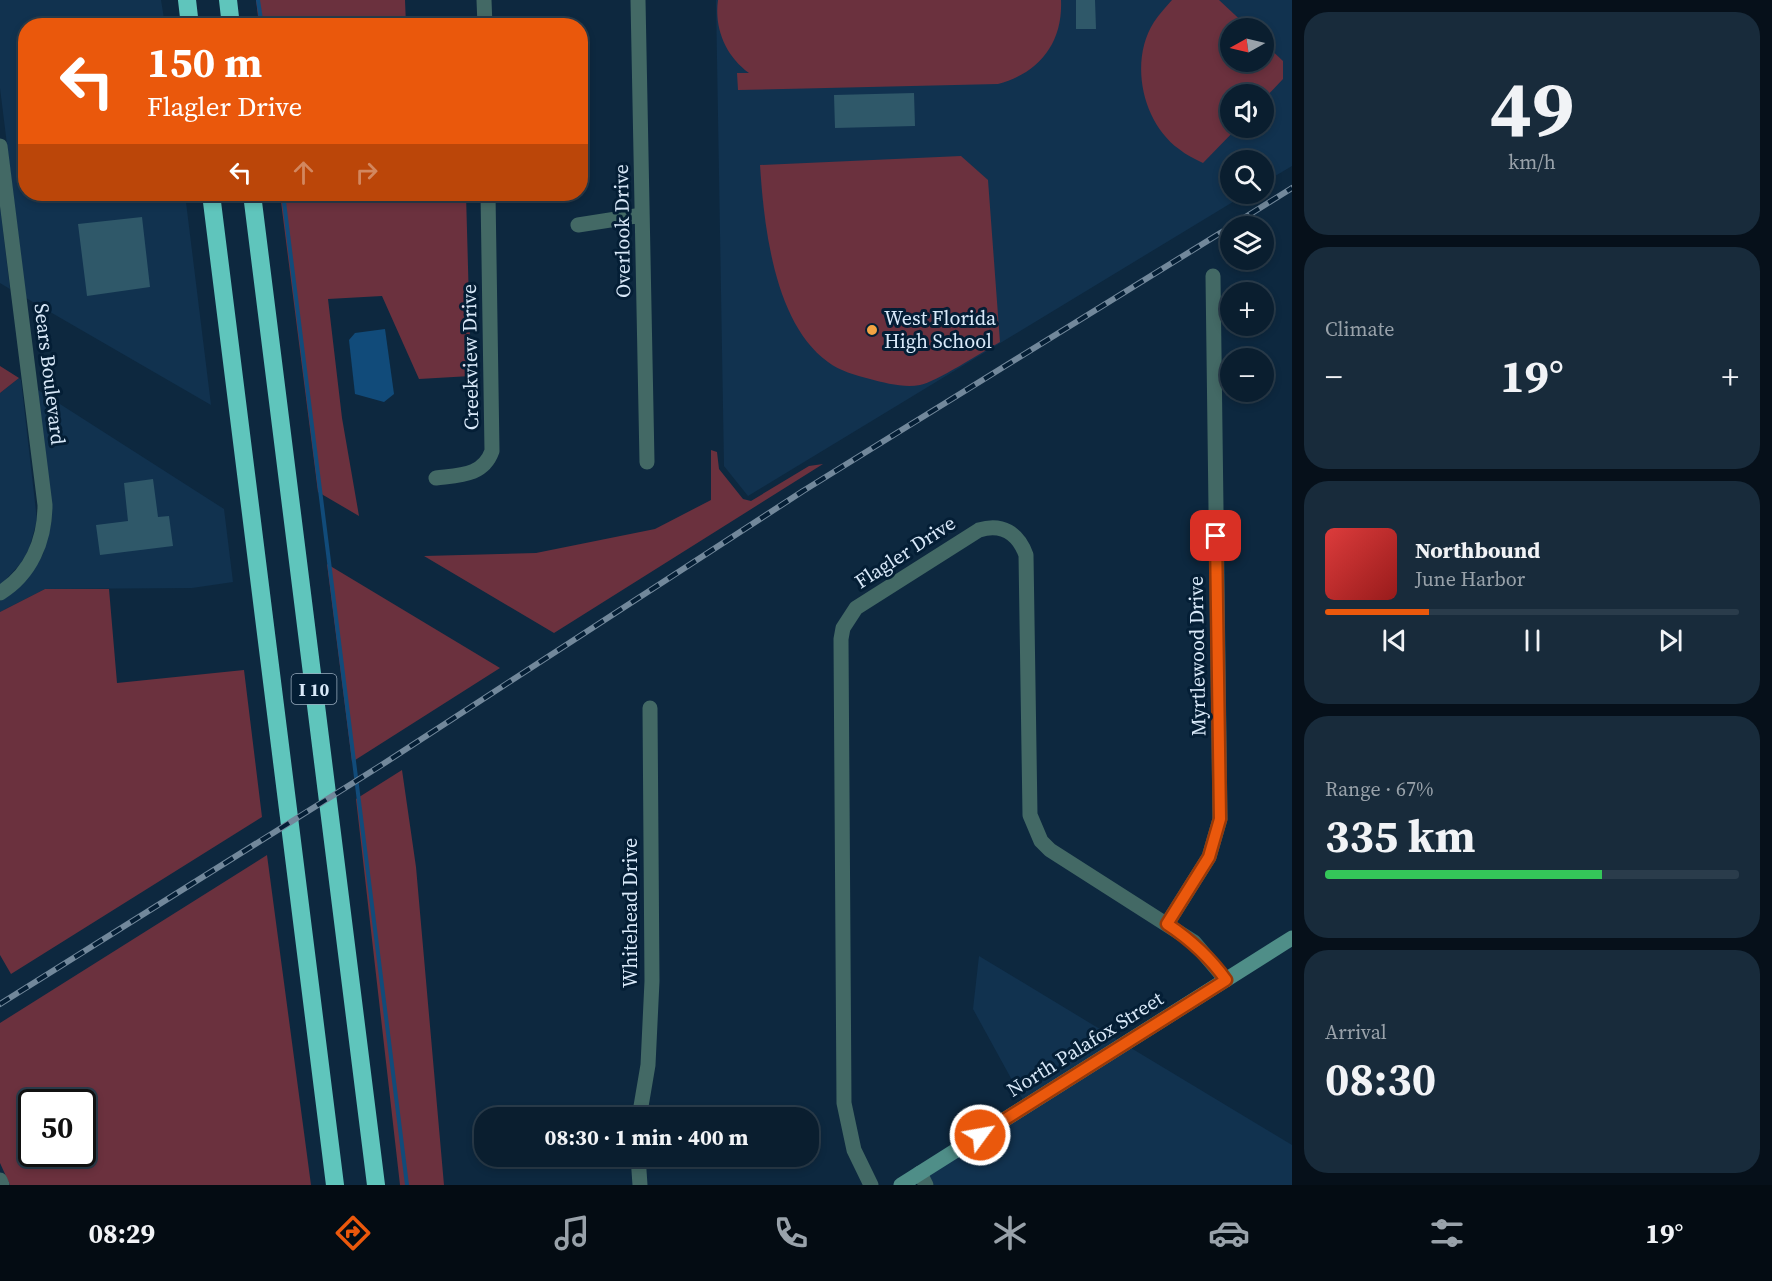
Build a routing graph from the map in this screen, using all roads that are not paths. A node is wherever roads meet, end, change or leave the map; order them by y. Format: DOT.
graph roads {
  1 [pos="187,0"];
  2 [pos="228,0"];
  3 [pos="484,0"];
  4 [pos="638,0"];
  5 [pos="189,18"];
  6 [pos="230,18"];
  7 [pos="485,18"];
  8 [pos="0,146"];
  9 [pos="212,201"];
  10 [pos="253,201"];
  11 [pos="488,201"];
  12 [pos="642,215"];
  13 [pos="578,225"];
  14 [pos="1213,276"];
  15 [pos="647,462"];
  16 [pos="436,478"];
  17 [pos="0,593"];
  18 [pos="650,708"];
  19 [pos="1167,924"];
  20 [pos="1292,938"];
  21 [pos="1226,980"];
  22 [pos="641,1107"];
  23 [pos="639,1167"];
  24 [pos="923,1179"];
  25 [pos="0,1180"];
  26 [pos="2,1185"];
  27 [pos="335,1185"];
  28 [pos="376,1185"];
  29 [pos="640,1185"];
  30 [pos="871,1185"];
  31 [pos="901,1185"];
  1 -- 5 [label="highway"];
  2 -- 6 [label="highway"];
  3 -- 7 [label="street"];
  4 -- 12 [label="street, Overlook Drive"];
  8 -- 17 [label="street, Sears Boulevard"];
  9 -- 27 [label="highway, I 10"];
  10 -- 28 [label="highway, I 10"];
  11 -- 16 [label="street, Creekview Drive"];
  12 -- 13 [label="street"];
  12 -- 15 [label="street, Overlook Drive"];
  14 -- 19 [label="street, Myrtlewood Drive"];
  18 -- 22 [label="street, Whitehead Drive"];
  19 -- 21 [label="street, Flagler Drive"];
  19 -- 30 [label="street, Flagler Drive"];
  20 -- 21 [label="main road, North Palafox Street"];
  21 -- 24 [label="main road, North Palafox Street"];
  23 -- 29 [label="street"];
  24 -- 31 [label="main road, North Palafox Street"];
  25 -- 26 [label="street"];
}
